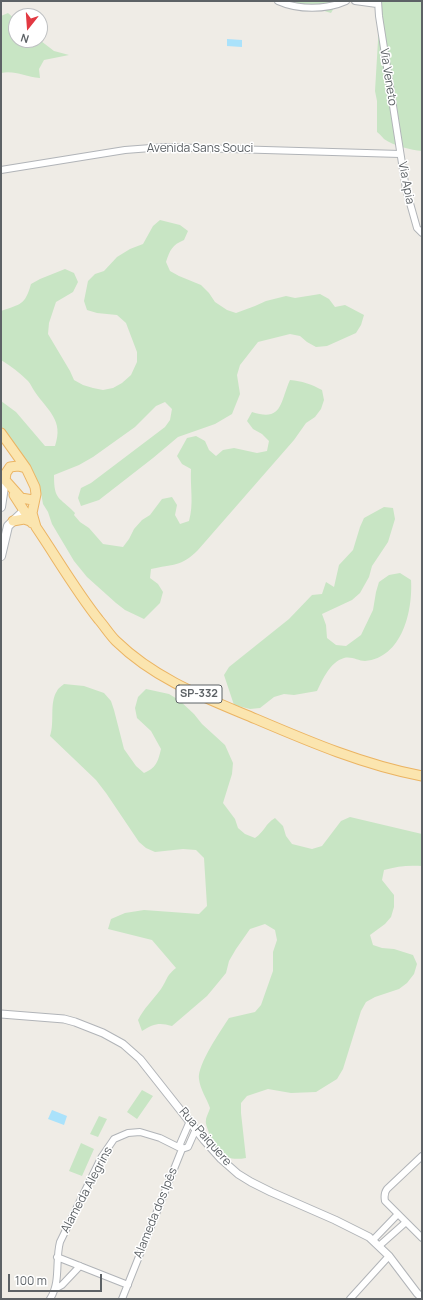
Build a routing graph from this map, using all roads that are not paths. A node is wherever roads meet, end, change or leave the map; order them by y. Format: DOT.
graph roads {
  1 [pos="278,1"];
  2 [pos="346,1"];
  3 [pos="355,1"];
  4 [pos="377,2"];
  5 [pos="400,154"];
  6 [pos="1,170"];
  7 [pos="422,233"];
  8 [pos="1,433"];
  9 [pos="26,468"];
  10 [pos="3,478"];
  11 [pos="34,497"];
  12 [pos="1,507"];
  13 [pos="24,511"];
  14 [pos="13,521"];
  15 [pos="33,524"];
  16 [pos="1,556"];
  17 [pos="422,776"];
  18 [pos="1,1014"];
  19 [pos="190,1121"];
  20 [pos="196,1129"];
  21 [pos="182,1149"];
  22 [pos="422,1156"];
  23 [pos="398,1214"];
  24 [pos="406,1222"];
  25 [pos="422,1238"];
  26 [pos="373,1240"];
  27 [pos="379,1246"];
  28 [pos="389,1256"];
  29 [pos="57,1257"];
  30 [pos="80,1266"];
  31 [pos="128,1285"];
  32 [pos="55,1289"];
  33 [pos="422,1298"];
  34 [pos="50,1299"];
  35 [pos="122,1299"];
  36 [pos="350,1299"];
  1 -- 2 [label="street"];
  3 -- 4 [label="street"];
  4 -- 5 [label="street, Via Veneto"];
  5 -- 6 [label="street, Avenida Sans Souci"];
  5 -- 7 [label="street, Via Apia"];
  8 -- 9 [label="main road"];
  9 -- 10 [label="main road"];
  9 -- 11 [label="main road"];
  10 -- 11 [label="main road"];
  10 -- 12 [label="main road"];
  10 -- 13 [label="main road, SP-332"];
  11 -- 13 [label="main road"];
  11 -- 15 [label="main road, SP-332"];
  13 -- 14 [label="main road"];
  13 -- 15 [label="main road, SP-332"];
  14 -- 15 [label="main road"];
  14 -- 16 [label="main road"];
  15 -- 17 [label="main road, SP-332"];
  18 -- 19 [label="street, Rua Paiquere"];
  19 -- 20 [label="street, Rua Paiquere"];
  19 -- 21 [label="street"];
  20 -- 21 [label="street"];
  20 -- 26 [label="street, Rua Paiquere"];
  21 -- 29 [label="street, Alameda Alegrins"];
  21 -- 31 [label="street, Alameda dos Ipês"];
  22 -- 23 [label="street"];
  23 -- 24 [label="street"];
  23 -- 26 [label="street"];
  24 -- 25 [label="street"];
  24 -- 27 [label="street"];
  26 -- 27 [label="street, Rua Paiquere"];
  27 -- 28 [label="street, Rua Paiquere"];
  28 -- 33 [label="street, Rua Paiquere"];
  28 -- 36 [label="street"];
  29 -- 30 [label="street"];
  29 -- 32 [label="street, Alameda Alegrins"];
  30 -- 31 [label="street"];
  30 -- 32 [label="street, Alameda Alegrins"];
  31 -- 35 [label="street, Alameda dos Ipês"];
  32 -- 34 [label="street, Alameda Alegrins"];
}
